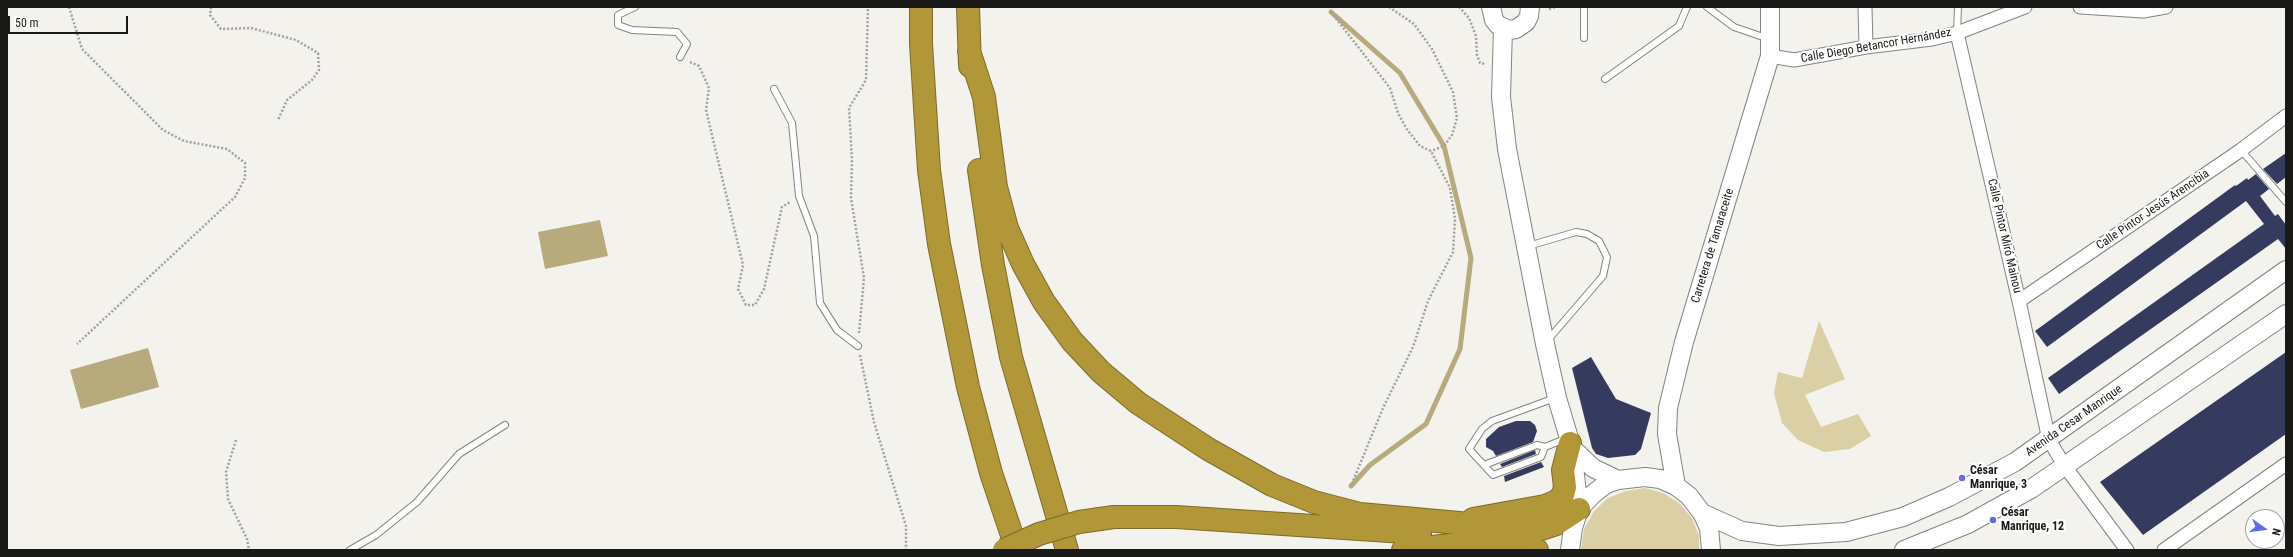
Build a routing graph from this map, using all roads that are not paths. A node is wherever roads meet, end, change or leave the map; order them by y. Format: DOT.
graph roads {
  1 [pos="635,7"];
  2 [pos="921,7"];
  3 [pos="968,7"];
  4 [pos="1530,7"];
  5 [pos="1584,7"];
  6 [pos="1687,7"];
  7 [pos="1707,7"];
  8 [pos="1770,7"];
  9 [pos="1864,7"];
  10 [pos="1958,7"];
  11 [pos="2025,7"];
  12 [pos="2080,7"];
  13 [pos="2166,7"];
  14 [pos="1489,9"];
  15 [pos="1503,28"];
  16 [pos="1957,33"];
  17 [pos="1584,38"];
  18 [pos="1866,47"];
  19 [pos="1770,48"];
  20 [pos="969,51"];
  21 [pos="680,57"];
  22 [pos="1605,79"];
  23 [pos="774,89"];
  24 [pos="2286,116"];
  25 [pos="2241,150"];
  26 [pos="2286,202"];
  27 [pos="939,244"];
  28 [pos="1526,246"];
  29 [pos="2286,270"];
  30 [pos="2019,301"];
  31 [pos="2286,314"];
  32 [pos="1545,344"];
  33 [pos="858,346"];
  34 [pos="1557,398"];
  35 [pos="505,426"];
  36 [pos="2049,440"];
  37 [pos="1570,443"];
  38 [pos="1545,447"];
  39 [pos="2286,464"];
  40 [pos="1484,465"];
  41 [pos="2064,465"];
  42 [pos="1618,480"];
  43 [pos="1676,486"];
  44 [pos="1580,508"];
  45 [pos="1702,513"];
  46 [pos="1461,523"];
  47 [pos="1509,530"];
  48 [pos="1438,534"];
  49 [pos="1460,544"];
  50 [pos="1912,549"];
  51 [pos="350,550"];
  52 [pos="1003,550"];
  53 [pos="1017,550"];
  54 [pos="1066,550"];
  55 [pos="1403,550"];
  56 [pos="1538,550"];
  57 [pos="1570,550"];
  58 [pos="1710,550"];
  59 [pos="2127,550"];
  60 [pos="2164,550"];
  1 -- 21 [label="lane"];
  2 -- 27 [label="highway"];
  3 -- 20 [label="highway"];
  4 -- 15 [label="main road"];
  5 -- 17 [label="lane"];
  6 -- 22 [label="lane"];
  7 -- 19 [label="lane"];
  8 -- 19 [label="main road, Carretera de Tamaraceite"];
  9 -- 18 [label="street"];
  10 -- 16 [label="lane"];
  11 -- 16 [label="street, Calle Diego Betancor Hernández"];
  12 -- 13 [label="street"];
  14 -- 15 [label="main road"];
  15 -- 28 [label="main road"];
  16 -- 18 [label="street, Calle Diego Betancor Hernández"];
  16 -- 30 [label="street, Calle Pintor Miró Mainou"];
  18 -- 19 [label="street, Calle Diego Betancor Hernández"];
  19 -- 43 [label="main road, Carretera de Tamaraceite"];
  20 -- 46 [label="highway"];
  20 -- 54 [label="highway"];
  23 -- 33 [label="lane"];
  24 -- 25 [label="street, Calle Pintor Jesús Arencibia"];
  25 -- 26 [label="lane"];
  25 -- 30 [label="street, Calle Pintor Jesús Arencibia"];
  27 -- 52 [label="highway"];
  27 -- 53 [label="highway"];
  28 -- 32 [label="main road"];
  28 -- 32 [label="lane"];
  29 -- 36 [label="main road, Avenida Cesar Manrique"];
  30 -- 36 [label="street, Calle Pintor Miró Mainou"];
  31 -- 41 [label="main road"];
  32 -- 34 [label="main road"];
  34 -- 37 [label="main road"];
  34 -- 40 [label="lane"];
  35 -- 51 [label="lane"];
  36 -- 41 [label="street, Calle Pintor Miró Mainou"];
  36 -- 45 [label="main road, Avenida Cesar Manrique"];
  37 -- 38 [label="lane"];
  37 -- 42 [label="main road"];
  37 -- 44 [label="main road"];
  37 -- 46 [label="highway"];
  38 -- 40 [label="lane"];
  38 -- 40 [label="lane"];
  39 -- 60 [label="street"];
  41 -- 50 [label="main road"];
  41 -- 59 [label="street"];
  42 -- 43 [label="main road"];
  42 -- 44 [label="main road"];
  43 -- 45 [label="main road"];
  44 -- 47 [label="highway"];
  44 -- 57 [label="main road"];
  45 -- 58 [label="main road"];
  46 -- 47 [label="highway"];
  47 -- 48 [label="highway"];
  48 -- 49 [label="highway"];
  48 -- 52 [label="highway, bridge"];
  49 -- 55 [label="highway"];
  49 -- 56 [label="highway"];
}
